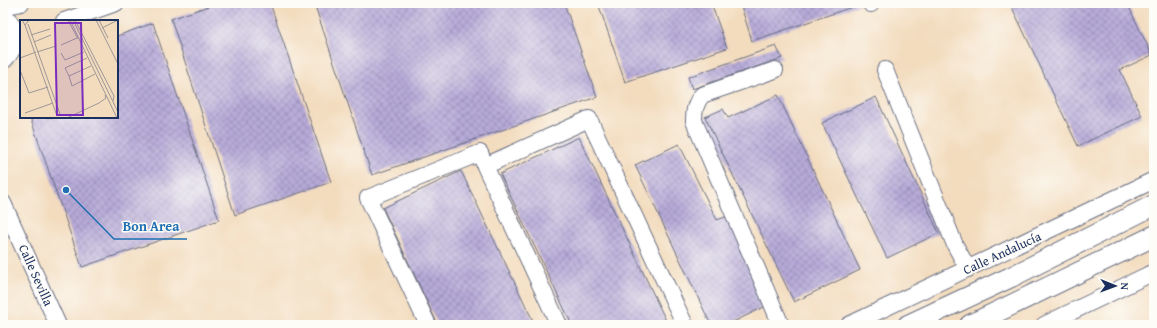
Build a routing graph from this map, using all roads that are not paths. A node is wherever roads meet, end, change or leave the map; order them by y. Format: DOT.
graph roads {
  1 [pos="21,3"];
  2 [pos="116,3"];
  3 [pos="3,7"];
  4 [pos="3,14"];
  5 [pos="67,20"];
  6 [pos="18,43"];
  7 [pos="3,61"];
  8 [pos="775,70"];
  9 [pos="885,70"];
  10 [pos="485,166"];
  11 [pos="1154,180"];
  12 [pos="3,203"];
  13 [pos="1154,205"];
  14 [pos="1154,236"];
  15 [pos="968,269"];
  16 [pos="1154,272"];
  17 [pos="58,325"];
  18 [pos="428,325"];
  19 [pos="559,325"];
  20 [pos="685,325"];
  21 [pos="781,325"];
  22 [pos="849,325"];
  23 [pos="908,325"];
  24 [pos="970,325"];
  25 [pos="1044,325"];
  1 -- 3 [label="street"];
  2 -- 5 [label="street"];
  4 -- 6 [label="street"];
  6 -- 7 [label="street"];
  8 -- 21 [label="street"];
  9 -- 15 [label="street"];
  10 -- 18 [label="street"];
  10 -- 19 [label="street"];
  10 -- 20 [label="street"];
  11 -- 15 [label="street, Calle Andalucía"];
  12 -- 17 [label="street, Calle Sevilla"];
  13 -- 23 [label="main road, Calle Andalucía"];
  14 -- 24 [label="main road"];
  15 -- 22 [label="street, Calle Andalucía"];
  16 -- 25 [label="street"];
}
